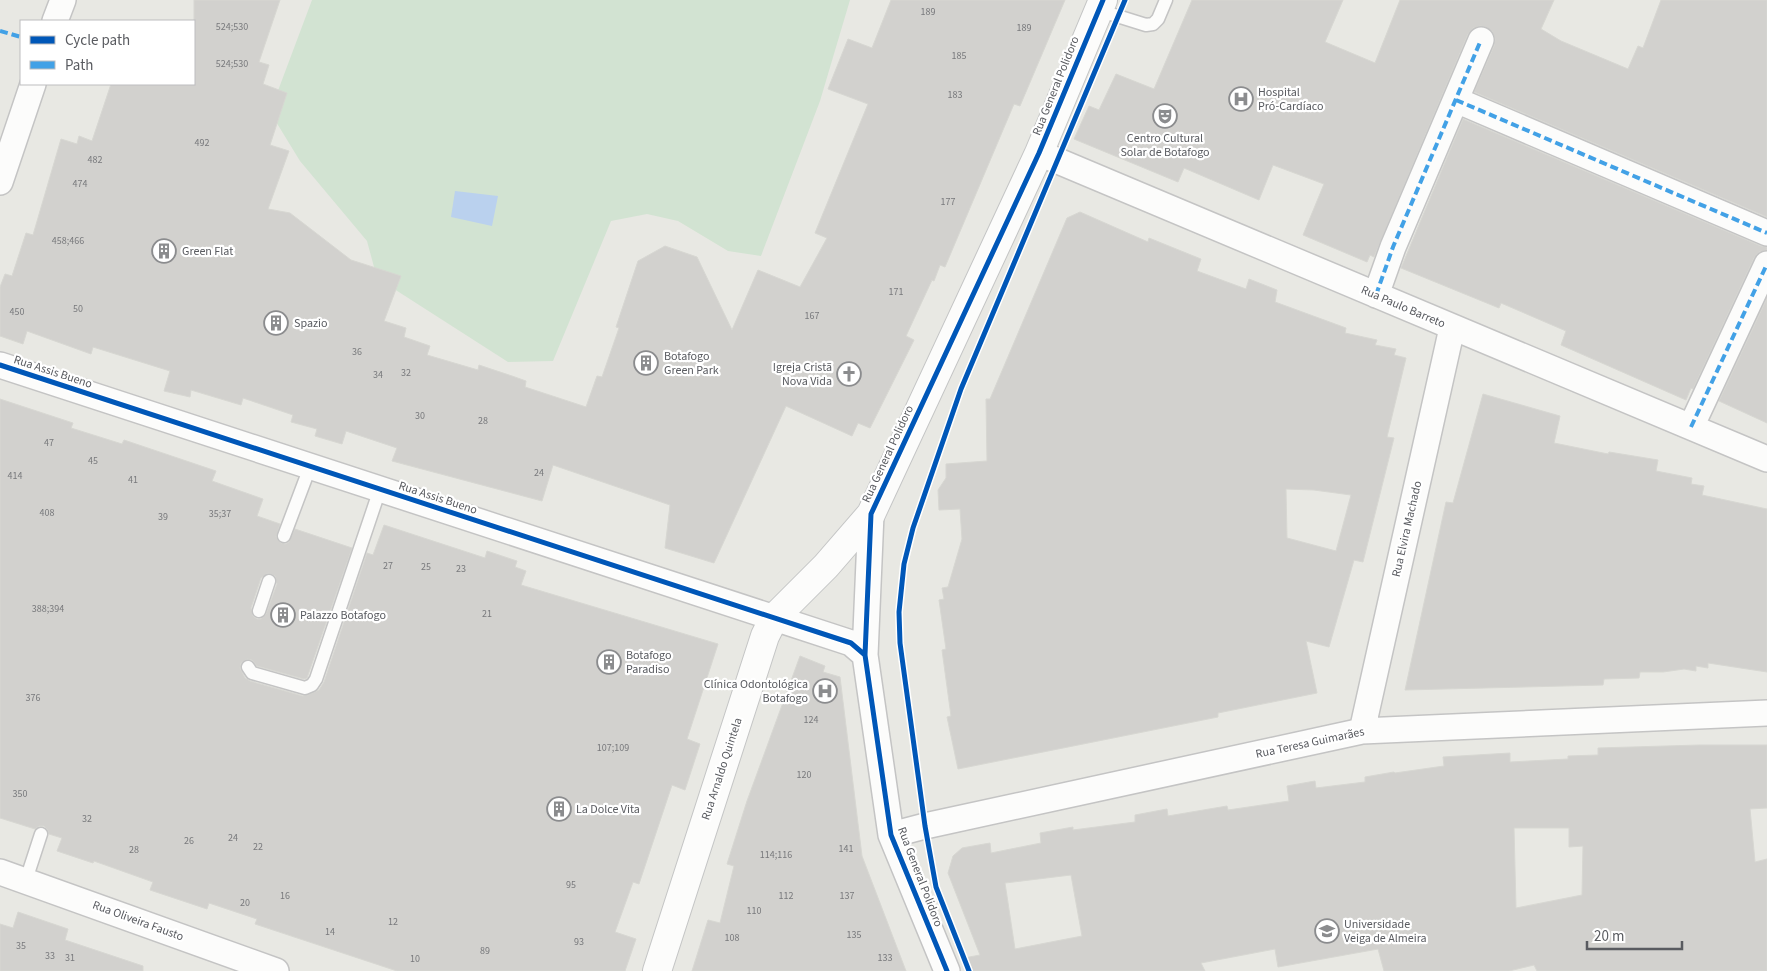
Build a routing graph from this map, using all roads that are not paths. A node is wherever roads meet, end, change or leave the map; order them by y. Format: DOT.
graph roads {
  1 [pos="63,0"];
  2 [pos="1166,0"];
  3 [pos="1101,5"];
  4 [pos="55,20"];
  5 [pos="1481,40"];
  6 [pos="33,85"];
  7 [pos="1456,100"];
  8 [pos="1039,153"];
  9 [pos="0,182"];
  10 [pos="1767,233"];
  11 [pos="1767,264"];
  12 [pos="1376,295"];
  13 [pos="1452,328"];
  14 [pos="0,366"];
  15 [pos="1691,427"];
  16 [pos="1767,459"];
  17 [pos="310,467"];
  18 [pos="380,489"];
  19 [pos="871,514"];
  20 [pos="284,536"];
  21 [pos="269,581"];
  22 [pos="259,611"];
  23 [pos="774,618"];
  24 [pos="866,655"];
  25 [pos="248,667"];
  26 [pos="1767,713"];
  27 [pos="1362,731"];
  28 [pos="41,834"];
  29 [pos="891,835"];
  30 [pos="0,872"];
  31 [pos="26,880"];
  32 [pos="276,971"];
  33 [pos="657,971"];
  34 [pos="947,971"];
  1 -- 4 [label="street"];
  2 -- 3 [label="lane"];
  3 -- 8 [label="main road, Rua General Polidoro"];
  5 -- 7 [label="street"];
  6 -- 9 [label="street"];
  7 -- 10 [label="street"];
  7 -- 12 [label="street"];
  8 -- 12 [label="street, Rua Paulo Barreto"];
  8 -- 19 [label="main road, Rua General Polidoro"];
  11 -- 15 [label="street"];
  12 -- 13 [label="street, Rua Paulo Barreto"];
  13 -- 15 [label="street, Rua Paulo Barreto"];
  13 -- 27 [label="street, Rua Elvira Machado"];
  14 -- 17 [label="street, Rua Assis Bueno"];
  15 -- 16 [label="street, Rua Paulo Barreto"];
  17 -- 18 [label="street, Rua Assis Bueno"];
  17 -- 20 [label="lane"];
  18 -- 23 [label="street, Rua Assis Bueno"];
  18 -- 25 [label="lane"];
  19 -- 23 [label="main road, Rua Arnaldo Quintela"];
  19 -- 24 [label="street, Rua General Polidoro"];
  21 -- 22 [label="lane"];
  23 -- 24 [label="street, Rua Assis Bueno"];
  23 -- 33 [label="main road, Rua Arnaldo Quintela"];
  24 -- 29 [label="street, Rua General Polidoro"];
  26 -- 27 [label="street, Rua Teresa Guimarães"];
  27 -- 29 [label="street, Rua Teresa Guimarães"];
  28 -- 31 [label="lane"];
  29 -- 34 [label="street, Rua General Polidoro"];
  30 -- 31 [label="street, Rua Oliveira Fausto"];
  31 -- 32 [label="street, Rua Oliveira Fausto"];
}
